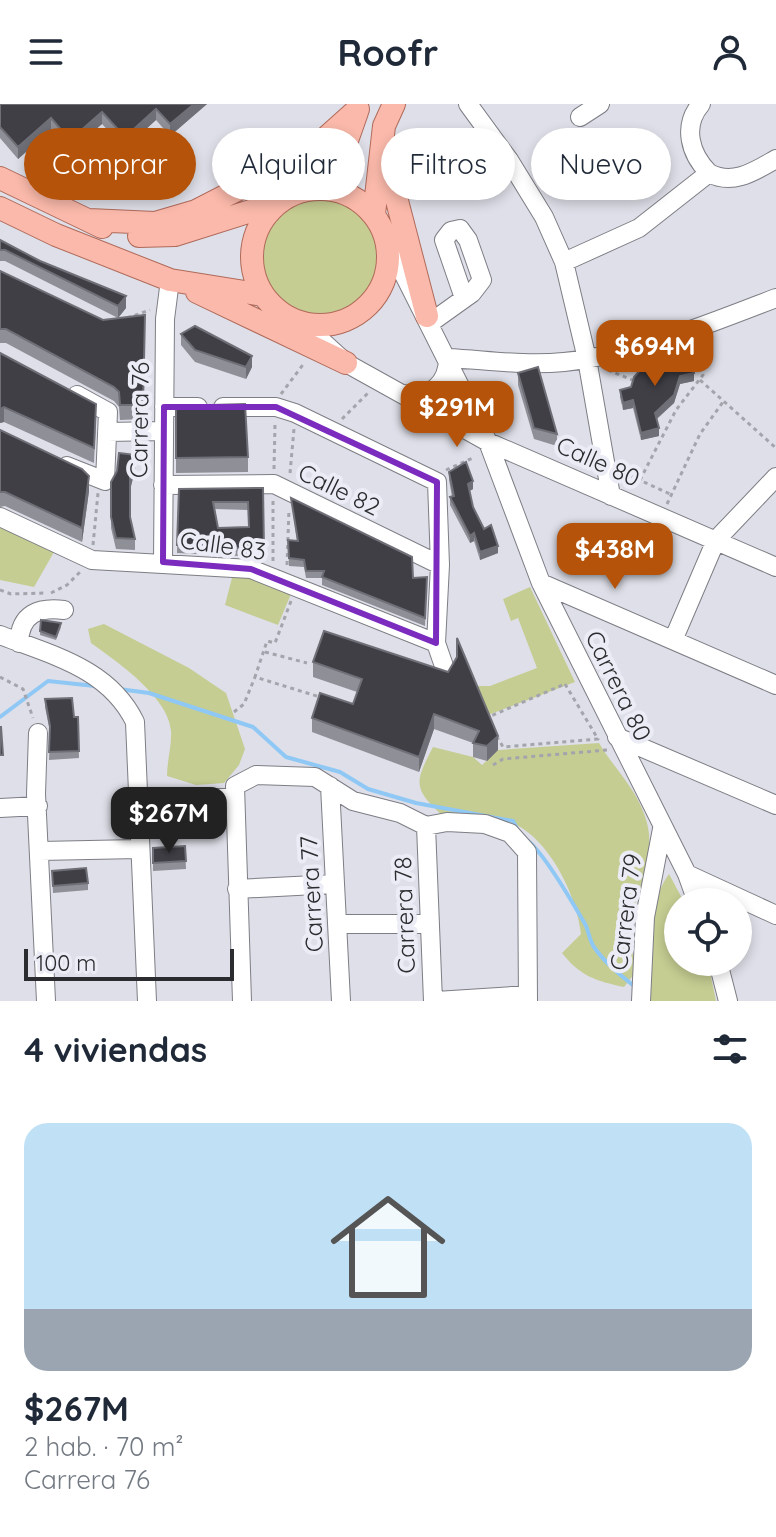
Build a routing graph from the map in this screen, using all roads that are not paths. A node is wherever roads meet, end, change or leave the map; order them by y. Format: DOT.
graph roads {
  1 [pos="394,104"];
  2 [pos="468,104"];
  3 [pos="600,104"];
  4 [pos="701,104"];
  5 [pos="359,106"];
  6 [pos="580,117"];
  7 [pos="351,128"];
  8 [pos="385,128"];
  9 [pos="776,159"];
  10 [pos="381,162"];
  11 [pos="709,173"];
  12 [pos="0,178"];
  13 [pos="286,200"];
  14 [pos="354,200"];
  15 [pos="397,200"];
  16 [pos="281,202"];
  17 [pos="0,208"];
  18 [pos="374,214"];
  19 [pos="89,220"];
  20 [pos="388,243"];
  21 [pos="564,262"];
  22 [pos="170,280"];
  23 [pos="263,295"];
  24 [pos="464,298"];
  25 [pos="776,298"];
  26 [pos="428,320"];
  27 [pos="302,323"];
  28 [pos="448,358"];
  29 [pos="587,359"];
  30 [pos="346,363"];
  31 [pos="54,383"];
  32 [pos="400,393"];
  33 [pos="164,407"];
  34 [pos="163,431"];
  35 [pos="107,432"];
  36 [pos="489,447"];
  37 [pos="56,461"];
  38 [pos="776,477"];
  39 [pos="163,485"];
  40 [pos="611,496"];
  41 [pos="0,517"];
  42 [pos="716,540"];
  43 [pos="163,562"];
  44 [pos="440,565"];
  45 [pos="776,567"];
  46 [pos="541,583"];
  47 [pos="64,610"];
  48 [pos="0,635"];
  49 [pos="674,638"];
  50 [pos="19,643"];
  51 [pos="436,643"];
  52 [pos="445,669"];
  53 [pos="776,685"];
  54 [pos="38,733"];
  55 [pos="612,741"];
  56 [pos="330,786"];
  57 [pos="137,798"];
  58 [pos="233,798"];
  59 [pos="776,805"];
  60 [pos="38,806"];
  61 [pos="0,808"];
  62 [pos="426,826"];
  63 [pos="662,829"];
  64 [pos="138,849"];
  65 [pos="40,851"];
  66 [pos="687,874"];
  67 [pos="335,884"];
  68 [pos="692,888"];
  69 [pos="237,889"];
  70 [pos="776,915"];
  71 [pos="337,924"];
  72 [pos="430,924"];
  73 [pos="722,976"];
  74 [pos="642,992"];
  75 [pos="528,998"];
  76 [pos="46,1001"];
  77 [pos="147,1001"];
  78 [pos="242,1001"];
  79 [pos="341,1001"];
  80 [pos="435,1001"];
  81 [pos="728,1001"];
  1 -- 8 [label="main road"];
  2 -- 21 [label="street"];
  3 -- 6 [label="street"];
  4 -- 11 [label="street"];
  5 -- 7 [label="main road"];
  5 -- 19 [label="main road"];
  9 -- 11 [label="street"];
  10 -- 18 [label="main road"];
  11 -- 21 [label="street"];
  12 -- 19 [label="main road"];
  13 -- 16 [label="main road"];
  14 -- 18 [label="main road"];
  15 -- 26 [label="main road"];
  16 -- 19 [label="main road"];
  16 -- 23 [label="main road"];
  17 -- 22 [label="main road"];
  18 -- 20 [label="main road"];
  20 -- 26 [label="street"];
  20 -- 27 [label="main road"];
  21 -- 29 [label="street"];
  22 -- 23 [label="main road"];
  22 -- 30 [label="main road"];
  22 -- 33 [label="street, Carrera 76"];
  23 -- 27 [label="main road"];
  24 -- 26 [label="street"];
  25 -- 29 [label="street"];
  26 -- 28 [label="street"];
  27 -- 30 [label="street, Calle 80"];
  28 -- 29 [label="street"];
  28 -- 32 [label="street"];
  28 -- 36 [label="street"];
  29 -- 40 [label="street"];
  30 -- 32 [label="street, Calle 80"];
  31 -- 35 [label="street"];
  32 -- 36 [label="street, Calle 80"];
  33 -- 34 [label="street, Carrera 76"];
  33 -- 44 [label="street"];
  34 -- 35 [label="street"];
  34 -- 39 [label="street, Carrera 76"];
  35 -- 37 [label="street"];
  36 -- 40 [label="street, Calle 80"];
  36 -- 46 [label="street, Carrera 80"];
  38 -- 42 [label="street"];
  39 -- 43 [label="street, Carrera 76"];
  39 -- 44 [label="street, Calle 82"];
  40 -- 42 [label="street, Calle 80"];
  41 -- 43 [label="street, Calle 83"];
  42 -- 45 [label="street, Calle 80"];
  42 -- 49 [label="street"];
  43 -- 51 [label="street, Calle 83"];
  44 -- 51 [label="street"];
  46 -- 49 [label="street"];
  46 -- 55 [label="street, Carrera 80"];
  47 -- 50 [label="street"];
  48 -- 50 [label="street"];
  49 -- 53 [label="street"];
  50 -- 57 [label="street"];
  51 -- 52 [label="street"];
  54 -- 60 [label="street"];
  55 -- 59 [label="street"];
  55 -- 63 [label="street, Carrera 80"];
  56 -- 58 [label="street"];
  56 -- 62 [label="street"];
  56 -- 67 [label="street, Carrera 77"];
  57 -- 58 [label="street"];
  57 -- 64 [label="street"];
  58 -- 69 [label="street"];
  60 -- 61 [label="street"];
  60 -- 65 [label="street"];
  62 -- 72 [label="street, Carrera 78"];
  62 -- 75 [label="street"];
  63 -- 66 [label="street, Carrera 80"];
  63 -- 74 [label="street, Carrera 79"];
  64 -- 65 [label="street"];
  64 -- 77 [label="street"];
  65 -- 76 [label="street"];
  66 -- 68 [label="street, Carrera 80"];
  66 -- 70 [label="street"];
  67 -- 69 [label="street"];
  67 -- 71 [label="street, Carrera 77"];
  69 -- 78 [label="street"];
  71 -- 72 [label="street"];
  71 -- 79 [label="street, Carrera 77"];
  72 -- 80 [label="street, Carrera 78"];
  73 -- 81 [label="street"];
  75 -- 80 [label="street"];
}
